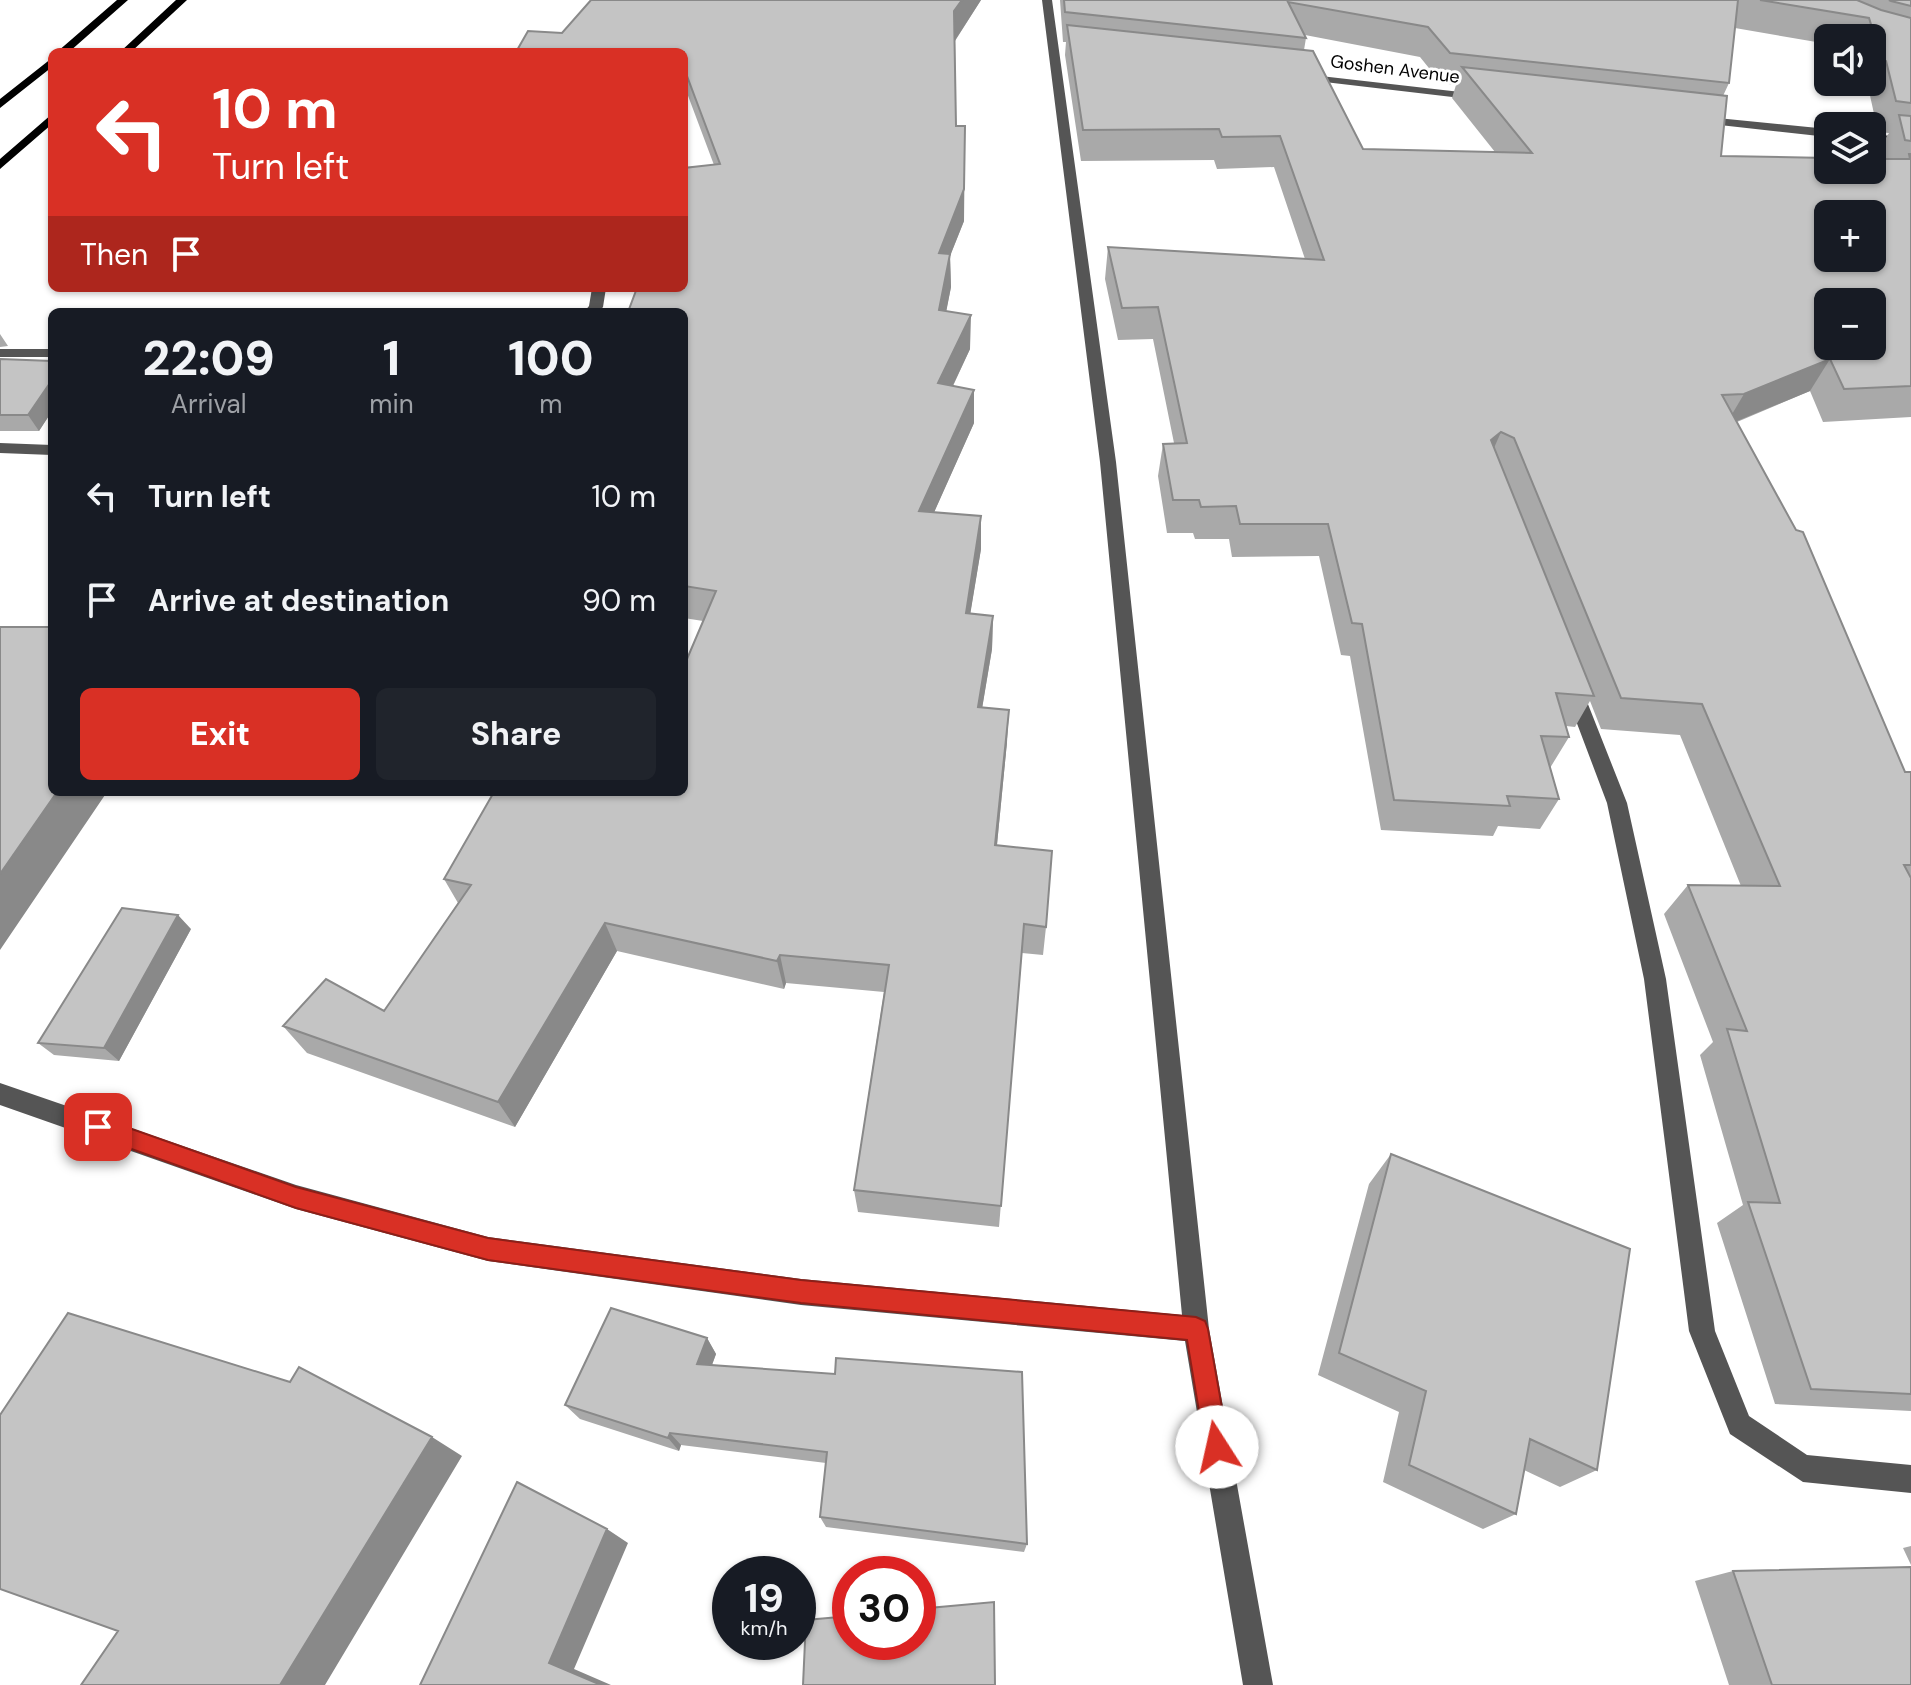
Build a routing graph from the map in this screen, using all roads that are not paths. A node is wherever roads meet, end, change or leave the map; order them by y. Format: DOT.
graph roads {
  1 [pos="123,0"];
  2 [pos="182,0"];
  3 [pos="1047,0"];
  4 [pos="67,48"];
  5 [pos="129,48"];
  6 [pos="48,64"];
  7 [pos="1291,75"];
  8 [pos="1496,99"];
  9 [pos="0,105"];
  10 [pos="1682,118"];
  11 [pos="48,122"];
  12 [pos="1814,132"];
  13 [pos="1886,139"];
  14 [pos="1911,142"];
  15 [pos="0,165"];
  16 [pos="0,353"];
  17 [pos="48,353"];
  18 [pos="0,448"];
  19 [pos="48,450"];
  20 [pos="1567,674"];
  21 [pos="0,1094"];
  22 [pos="1196,1329"];
  23 [pos="1911,1479"];
  24 [pos="1258,1685"];
  1 -- 4 [label="main road"];
  2 -- 5 [label="main road"];
  3 -- 22 [label="street"];
  6 -- 9 [label="main road"];
  7 -- 8 [label="street, Goshen Avenue"];
  10 -- 12 [label="street"];
  11 -- 15 [label="main road"];
  13 -- 14 [label="street"];
  16 -- 17 [label="street"];
  18 -- 19 [label="street"];
  20 -- 23 [label="street"];
  21 -- 22 [label="street"];
  22 -- 24 [label="street"];
}
